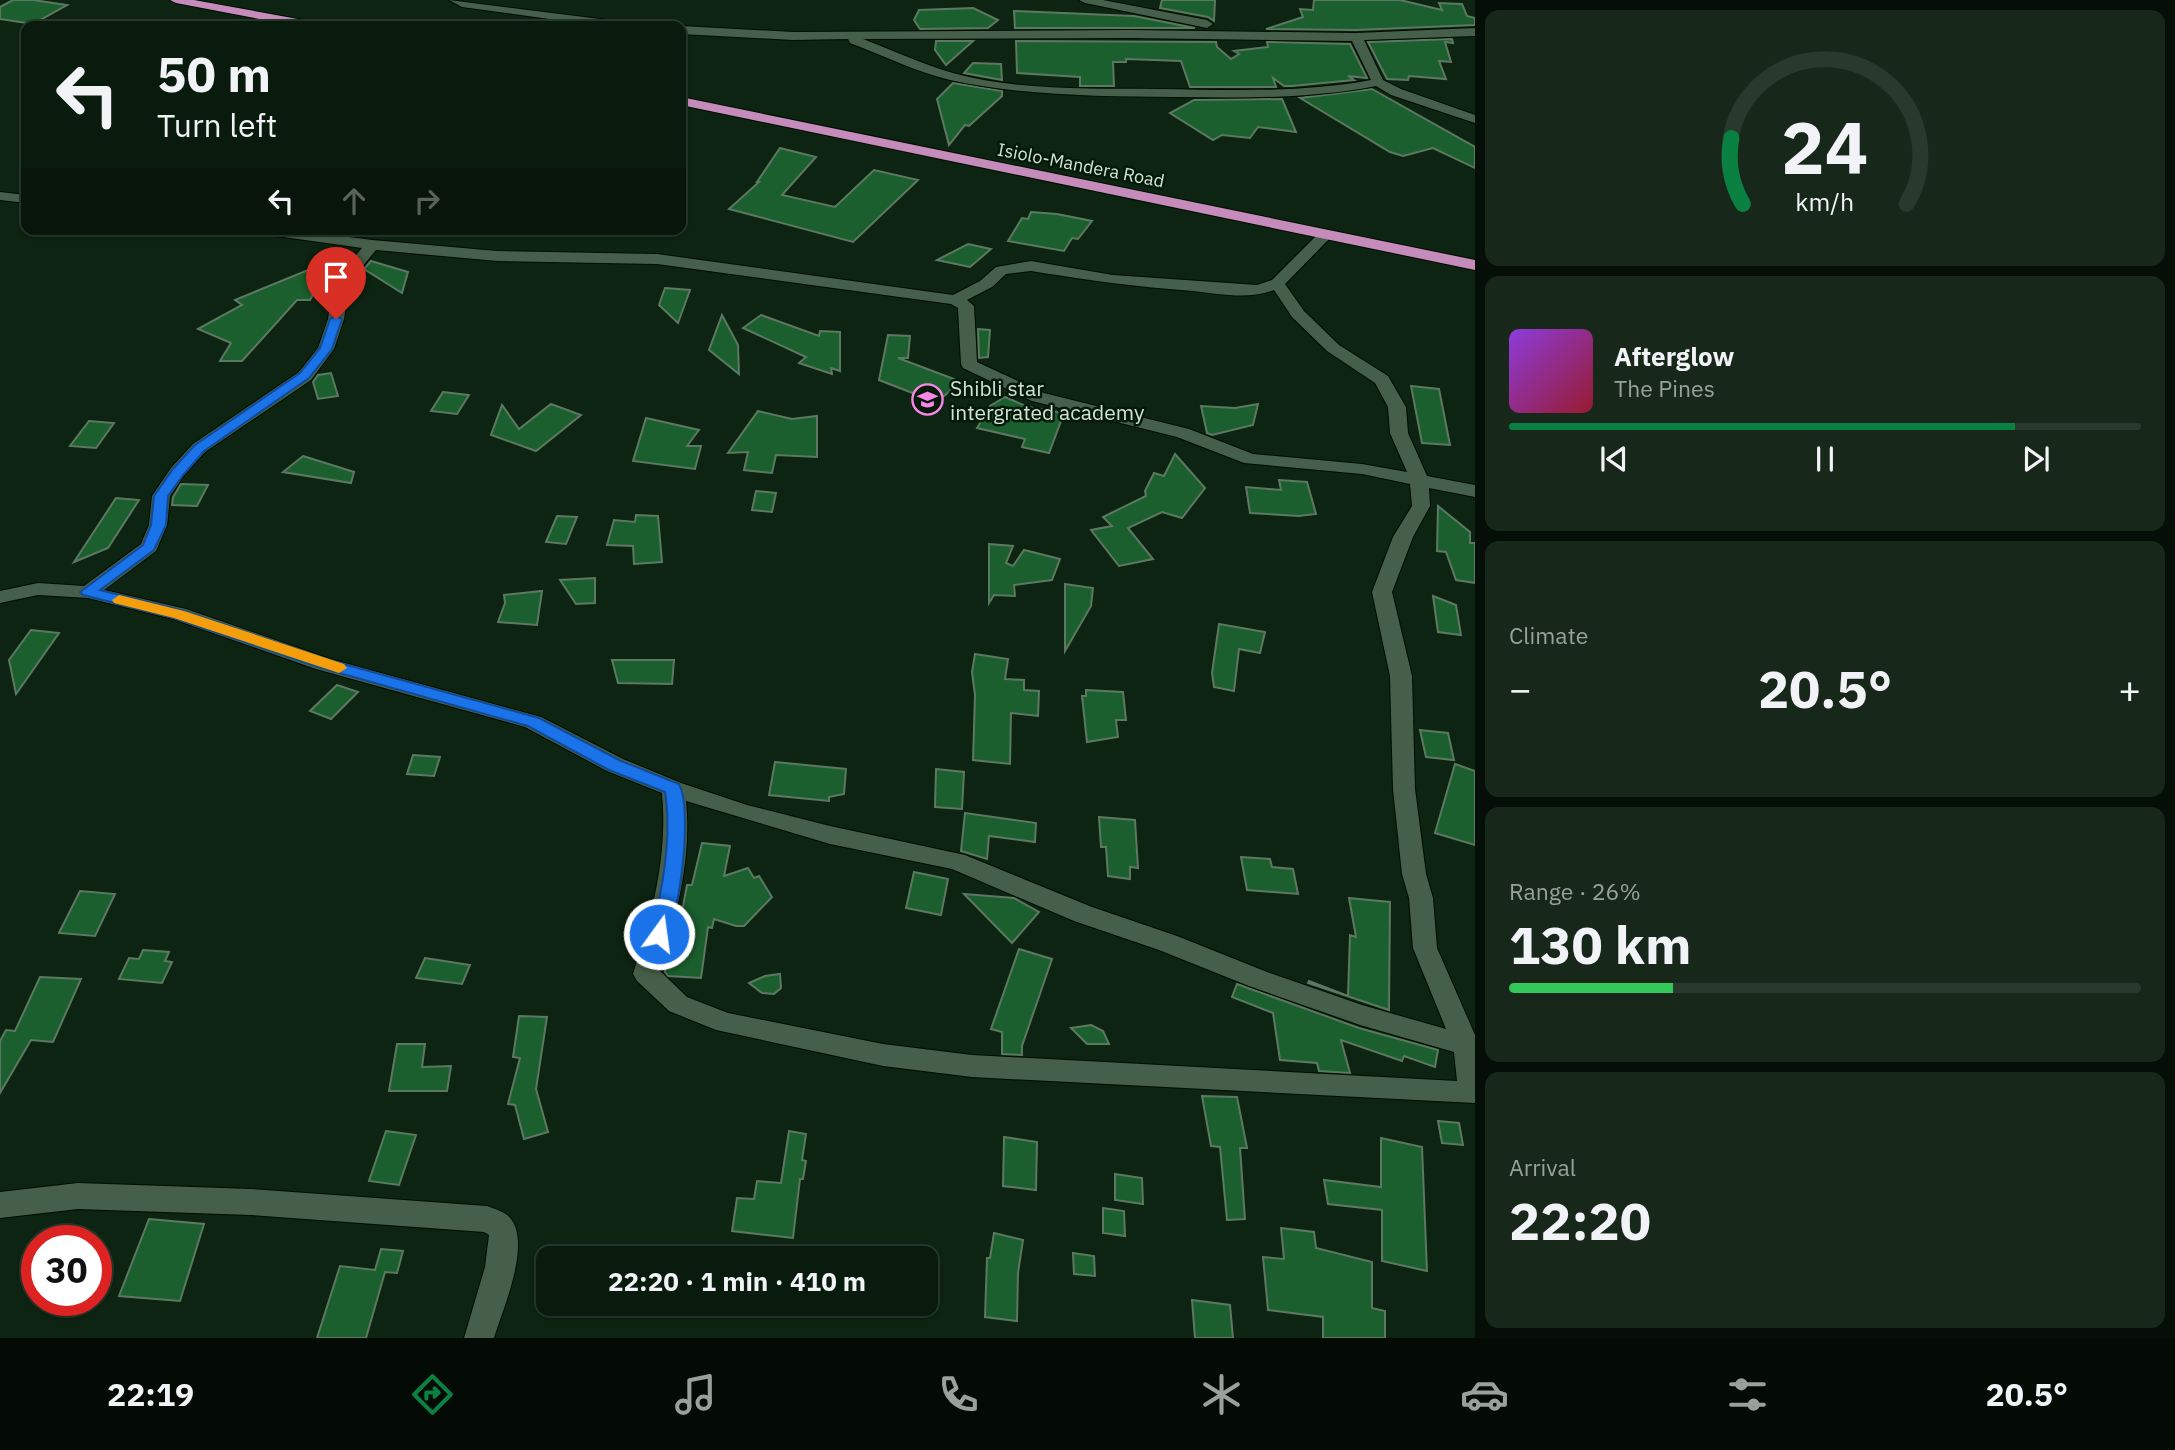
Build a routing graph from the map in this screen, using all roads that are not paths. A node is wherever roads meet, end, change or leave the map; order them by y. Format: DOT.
graph roads {
  1 [pos="176,0"];
  2 [pos="455,0"];
  3 [pos="1085,0"];
  4 [pos="287,21"];
  5 [pos="584,21"];
  6 [pos="686,30"];
  7 [pos="1475,32"];
  8 [pos="1256,34"];
  9 [pos="843,36"];
  10 [pos="1356,37"];
  11 [pos="1378,82"];
  12 [pos="686,102"];
  13 [pos="1475,119"];
  14 [pos="0,196"];
  15 [pos="21,198"];
  16 [pos="1325,234"];
  17 [pos="299,235"];
  18 [pos="372,245"];
  19 [pos="1475,265"];
  20 [pos="1277,283"];
  21 [pos="955,300"];
  22 [pos="1419,479"];
  23 [pos="1475,491"];
  24 [pos="88,592"];
  25 [pos="0,597"];
  26 [pos="673,789"];
  27 [pos="1470,1046"];
  28 [pos="1474,1098"];
  29 [pos="0,1205"];
  30 [pos="478,1338"];
  1 -- 4 [label="highway"];
  2 -- 5 [label="street"];
  3 -- 8 [label="street"];
  6 -- 9 [label="street"];
  7 -- 10 [label="street"];
  8 -- 9 [label="street"];
  8 -- 10 [label="street"];
  9 -- 11 [label="street"];
  10 -- 11 [label="street"];
  11 -- 13 [label="street"];
  12 -- 16 [label="highway, Isiolo-Mandera Road"];
  14 -- 15 [label="street"];
  16 -- 19 [label="highway, Isiolo-Mandera Road"];
  16 -- 20 [label="street"];
  17 -- 18 [label="street"];
  18 -- 21 [label="street"];
  18 -- 24 [label="street"];
  20 -- 21 [label="street"];
  20 -- 22 [label="street"];
  21 -- 22 [label="street"];
  22 -- 23 [label="street"];
  22 -- 27 [label="street"];
  24 -- 25 [label="street"];
  24 -- 26 [label="street"];
  26 -- 27 [label="street"];
  26 -- 28 [label="street"];
  27 -- 28 [label="street"];
  29 -- 30 [label="street"];
}
